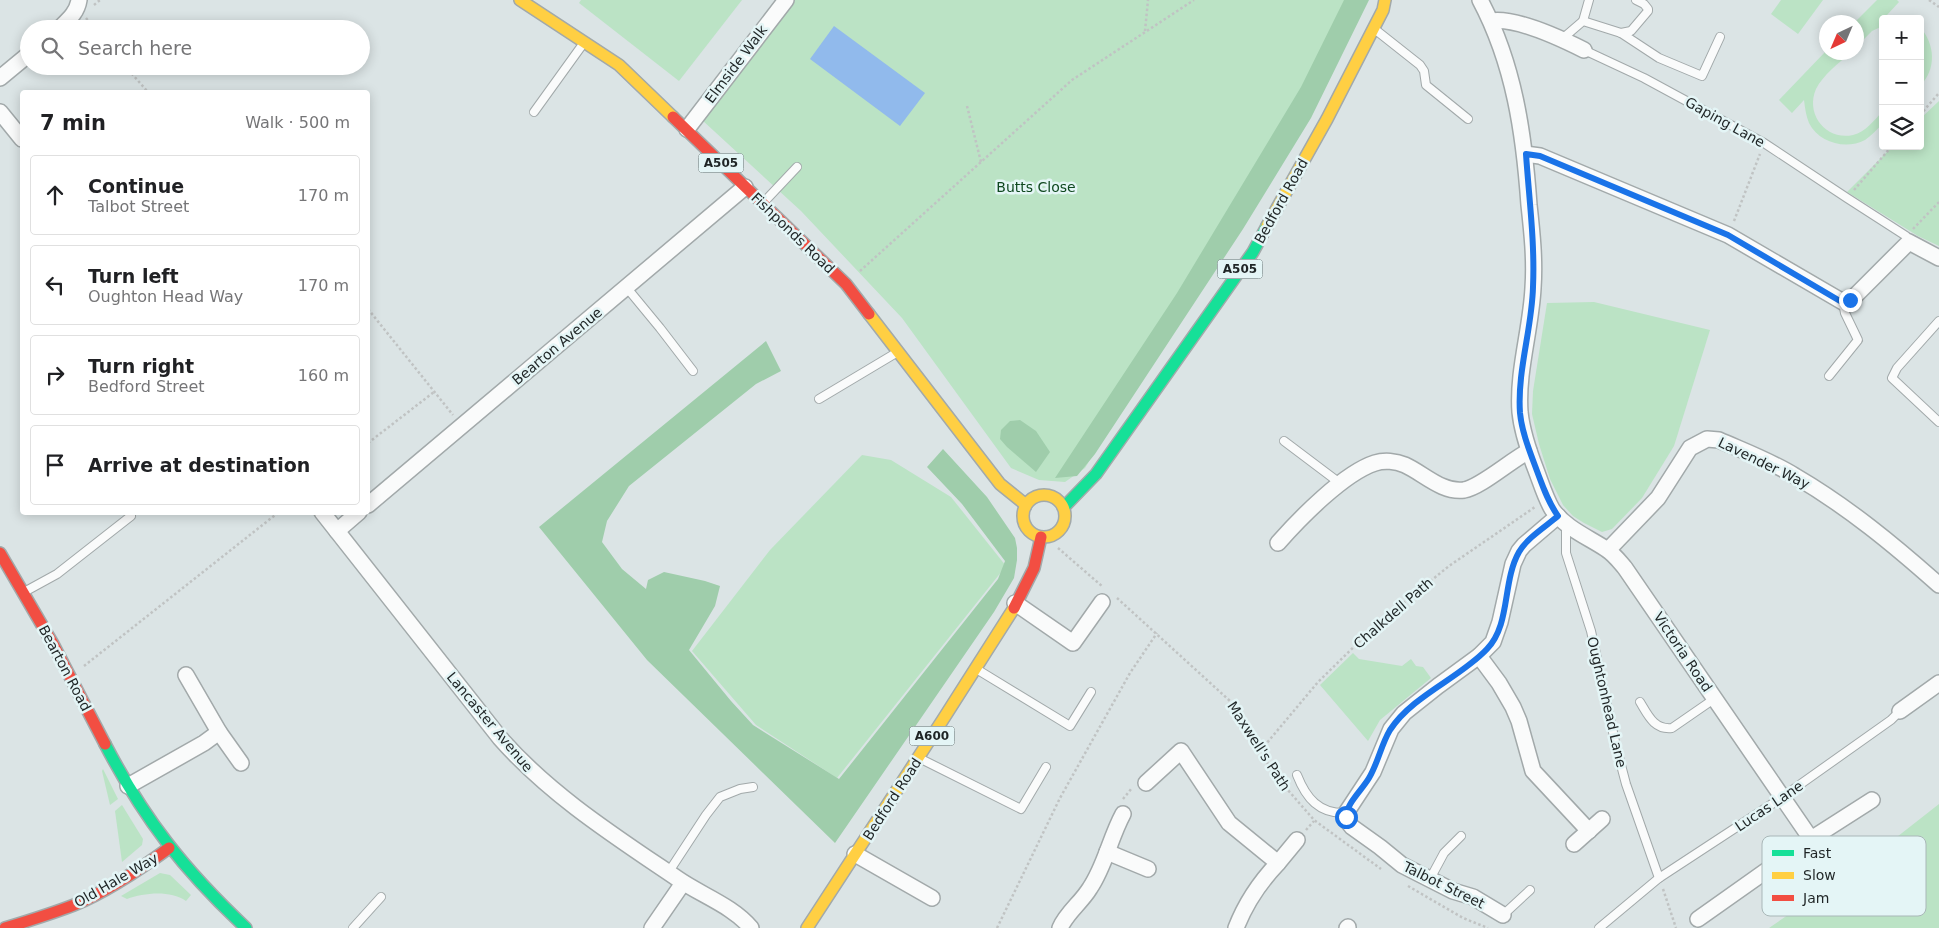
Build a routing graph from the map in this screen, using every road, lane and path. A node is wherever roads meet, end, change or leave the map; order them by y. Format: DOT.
graph roads {
  1 [pos="520,0"];
  2 [pos="786,0"];
  3 [pos="1148,0"];
  4 [pos="1194,0"];
  5 [pos="1480,0"];
  6 [pos="1589,0"];
  7 [pos="1636,0"];
  8 [pos="1929,0"];
  9 [pos="1385,3"];
  10 [pos="78,6"];
  11 [pos="1939,7"];
  12 [pos="68,20"];
  13 [pos="88,20"];
  14 [pos="1583,21"];
  15 [pos="1491,22"];
  16 [pos="1373,29"];
  17 [pos="1145,32"];
  18 [pos="1621,33"];
  19 [pos="1720,36"];
  20 [pos="1562,39"];
  21 [pos="584,42"];
  22 [pos="1584,50"];
  23 [pos="20,61"];
  24 [pos="133,75"];
  25 [pos="0,78"];
  26 [pos="146,90"];
  27 [pos="1939,93"];
  28 [pos="966,106"];
  29 [pos="1924,110"];
  30 [pos="0,112"];
  31 [pos="534,112"];
  32 [pos="1468,119"];
  33 [pos="687,129"];
  34 [pos="20,137"];
  35 [pos="1764,143"];
  36 [pos="1889,150"];
  37 [pos="1526,154"];
  38 [pos="980,162"];
  39 [pos="797,166"];
  40 [pos="745,187"];
  41 [pos="1847,198"];
  42 [pos="1939,202"];
  43 [pos="763,204"];
  44 [pos="1728,235"];
  45 [pos="1908,239"];
  46 [pos="1939,258"];
  47 [pos="846,284"];
  48 [pos="626,288"];
  49 [pos="1843,302"];
  50 [pos="370,312"];
  51 [pos="1939,321"];
  52 [pos="899,351"];
  53 [pos="693,371"];
  54 [pos="1829,376"];
  55 [pos="434,392"];
  56 [pos="819,399"];
  57 [pos="1939,422"];
  58 [pos="462,426"];
  59 [pos="1284,441"];
  60 [pos="370,442"];
  61 [pos="1529,451"];
  62 [pos="1341,484"];
  63 [pos="1548,500"];
  64 [pos="370,503"];
  65 [pos="1026,505"];
  66 [pos="1064,507"];
  67 [pos="130,515"];
  68 [pos="276,515"];
  69 [pos="324,515"];
  70 [pos="356,515"];
  71 [pos="1562,520"];
  72 [pos="337,531"];
  73 [pos="1045,537"];
  74 [pos="1278,543"];
  75 [pos="1608,550"];
  76 [pos="0,553"];
  77 [pos="1939,585"];
  78 [pos="24,592"];
  79 [pos="1108,596"];
  80 [pos="1015,603"];
  81 [pos="1156,633"];
  82 [pos="1479,656"];
  83 [pos="976,669"];
  84 [pos="186,675"];
  85 [pos="71,676"];
  86 [pos="1939,683"];
  87 [pos="1091,692"];
  88 [pos="1714,699"];
  89 [pos="1640,702"];
  90 [pos="1900,712"];
  91 [pos="219,732"];
  92 [pos="1261,750"];
  93 [pos="919,758"];
  94 [pos="241,763"];
  95 [pos="1046,767"];
  96 [pos="1296,775"];
  97 [pos="1146,782"];
  98 [pos="128,786"];
  99 [pos="753,787"];
  100 [pos="1782,798"];
  101 [pos="1872,800"];
  102 [pos="1326,810"];
  103 [pos="1346,813"];
  104 [pos="1123,814"];
  105 [pos="1602,819"];
  106 [pos="1314,820"];
  107 [pos="1589,831"];
  108 [pos="1461,836"];
  109 [pos="1809,836"];
  110 [pos="1816,836"];
  111 [pos="1297,840"];
  112 [pos="1574,844"];
  113 [pos="169,848"];
  114 [pos="1107,852"];
  115 [pos="855,854"];
  116 [pos="1278,863"];
  117 [pos="1148,869"];
  118 [pos="1383,870"];
  119 [pos="668,873"];
  120 [pos="1762,874"];
  121 [pos="1659,878"];
  122 [pos="1430,879"];
  123 [pos="683,882"];
  124 [pos="1407,885"];
  125 [pos="1530,890"];
  126 [pos="381,897"];
  127 [pos="932,898"];
  128 [pos="1503,915"];
  129 [pos="1698,919"];
  130 [pos="6,928"];
  131 [pos="246,928"];
  132 [pos="353,928"];
  133 [pos="652,928"];
  134 [pos="751,928"];
  135 [pos="807,928"];
  136 [pos="997,928"];
  137 [pos="1060,928"];
  138 [pos="1236,928"];
  139 [pos="1488,928"];
  140 [pos="1599,928"];
  141 [pos="1676,928"];
  1 -- 21 [label="main road, Fishponds Road / A505"];
  2 -- 33 [label="street, Elmside Walk"];
  3 -- 17 [label="path"];
  4 -- 17 [label="path"];
  5 -- 15 [label="street"];
  6 -- 14 [label="lane"];
  7 -- 18 [label="lane"];
  8 -- 11 [label="path"];
  9 -- 16 [label="main road, Bedford Road / A505"];
  10 -- 12 [label="street"];
  10 -- 13 [label="path"];
  14 -- 18 [label="lane"];
  14 -- 20 [label="lane"];
  15 -- 20 [label="street, Gaping Lane"];
  15 -- 37 [label="street"];
  16 -- 32 [label="lane"];
  16 -- 66 [label="main road, Bedford Road / A505"];
  17 -- 38 [label="path"];
  18 -- 19 [label="lane"];
  20 -- 22 [label="street, Gaping Lane"];
  21 -- 31 [label="lane"];
  21 -- 33 [label="main road, Fishponds Road / A505"];
  22 -- 35 [label="lane, Gaping Lane"];
  23 -- 25 [label="street"];
  24 -- 26 [label="path"];
  27 -- 29 [label="path"];
  28 -- 38 [label="path"];
  30 -- 34 [label="street"];
  33 -- 40 [label="main road, Fishponds Road / A505"];
  35 -- 41 [label="lane, Gaping Lane"];
  35 -- 44 [label="path"];
  36 -- 41 [label="path"];
  37 -- 44 [label="street"];
  37 -- 61 [label="street"];
  38 -- 47 [label="path"];
  39 -- 43 [label="lane"];
  40 -- 43 [label="main road, Fishponds Road / A505"];
  40 -- 48 [label="street, Bearton Avenue"];
  41 -- 45 [label="lane, Gaping Lane"];
  42 -- 45 [label="path"];
  43 -- 47 [label="main road, Fishponds Road / A505"];
  44 -- 49 [label="street"];
  45 -- 46 [label="street, Gaping Lane"];
  45 -- 49 [label="street"];
  47 -- 52 [label="main road, Fishponds Road / A505"];
  48 -- 53 [label="lane"];
  48 -- 58 [label="street, Bearton Avenue"];
  49 -- 54 [label="lane"];
  50 -- 55 [label="path"];
  51 -- 57 [label="lane"];
  52 -- 56 [label="lane"];
  52 -- 65 [label="main road, Fishponds Road / A505"];
  55 -- 58 [label="path"];
  55 -- 60 [label="path"];
  58 -- 64 [label="street, Bearton Avenue"];
  59 -- 62 [label="lane"];
  61 -- 62 [label="street"];
  61 -- 63 [label="street"];
  62 -- 74 [label="street"];
  63 -- 71 [label="street"];
  63 -- 92 [label="path, Chalkdell Path"];
  65 -- 66 [label="main road"];
  65 -- 73 [label="main road"];
  66 -- 73 [label="main road"];
  67 -- 78 [label="lane"];
  68 -- 85 [label="path"];
  69 -- 72 [label="street, Lancaster Avenue"];
  70 -- 72 [label="street"];
  71 -- 75 [label="street, Victoria Road"];
  71 -- 82 [label="street"];
  71 -- 121 [label="lane, Oughtonhead Lane"];
  72 -- 119 [label="street, Lancaster Avenue"];
  73 -- 79 [label="path, Maxwell's Path"];
  73 -- 80 [label="main road, Bedford Road / A600"];
  75 -- 77 [label="street, Lavender Way"];
  75 -- 88 [label="street, Victoria Road"];
  76 -- 78 [label="main road, Bearton Road"];
  78 -- 85 [label="main road, Bearton Road"];
  79 -- 80 [label="street"];
  79 -- 81 [label="path, Maxwell's Path"];
  80 -- 83 [label="main road, Bedford Road / A600"];
  81 -- 92 [label="path, Maxwell's Path"];
  81 -- 136 [label="path"];
  82 -- 103 [label="street"];
  82 -- 107 [label="street"];
  83 -- 87 [label="lane"];
  83 -- 93 [label="main road, Bedford Road / A600"];
  84 -- 91 [label="street"];
  85 -- 98 [label="main road, Bearton Road"];
  86 -- 90 [label="street, Lucas Lane"];
  88 -- 89 [label="lane"];
  88 -- 100 [label="street, Victoria Road"];
  90 -- 100 [label="lane, Lucas Lane"];
  91 -- 94 [label="street"];
  91 -- 98 [label="street"];
  92 -- 106 [label="path, Maxwell's Path"];
  93 -- 95 [label="lane"];
  93 -- 115 [label="main road, Bedford Road / A600"];
  96 -- 102 [label="lane"];
  97 -- 104 [label="path"];
  97 -- 116 [label="street"];
  98 -- 113 [label="main road, Bearton Road"];
  99 -- 119 [label="lane"];
  100 -- 109 [label="street, Victoria Road"];
  100 -- 121 [label="lane, Lucas Lane"];
  101 -- 110 [label="street"];
  102 -- 103 [label="lane"];
  102 -- 106 [label="path"];
  103 -- 122 [label="street, Talbot Street"];
  104 -- 114 [label="street"];
  105 -- 107 [label="street"];
  106 -- 111 [label="path"];
  106 -- 118 [label="path, Maxwell's Path"];
  107 -- 112 [label="street"];
  108 -- 122 [label="lane"];
  111 -- 116 [label="street"];
  113 -- 130 [label="main road, Old Hale Way"];
  113 -- 131 [label="main road, Bearton Road"];
  114 -- 117 [label="street"];
  114 -- 137 [label="street"];
  115 -- 127 [label="street"];
  115 -- 135 [label="main road, Bedford Road / A600"];
  116 -- 138 [label="street"];
  119 -- 123 [label="street, Lancaster Avenue"];
  120 -- 129 [label="street"];
  121 -- 140 [label="lane, Lucas Lane"];
  121 -- 141 [label="path"];
  122 -- 128 [label="street, Talbot Street"];
  123 -- 133 [label="street"];
  123 -- 134 [label="street, Lancaster Avenue"];
  124 -- 139 [label="path"];
  125 -- 128 [label="lane"];
  126 -- 132 [label="lane"];
}
